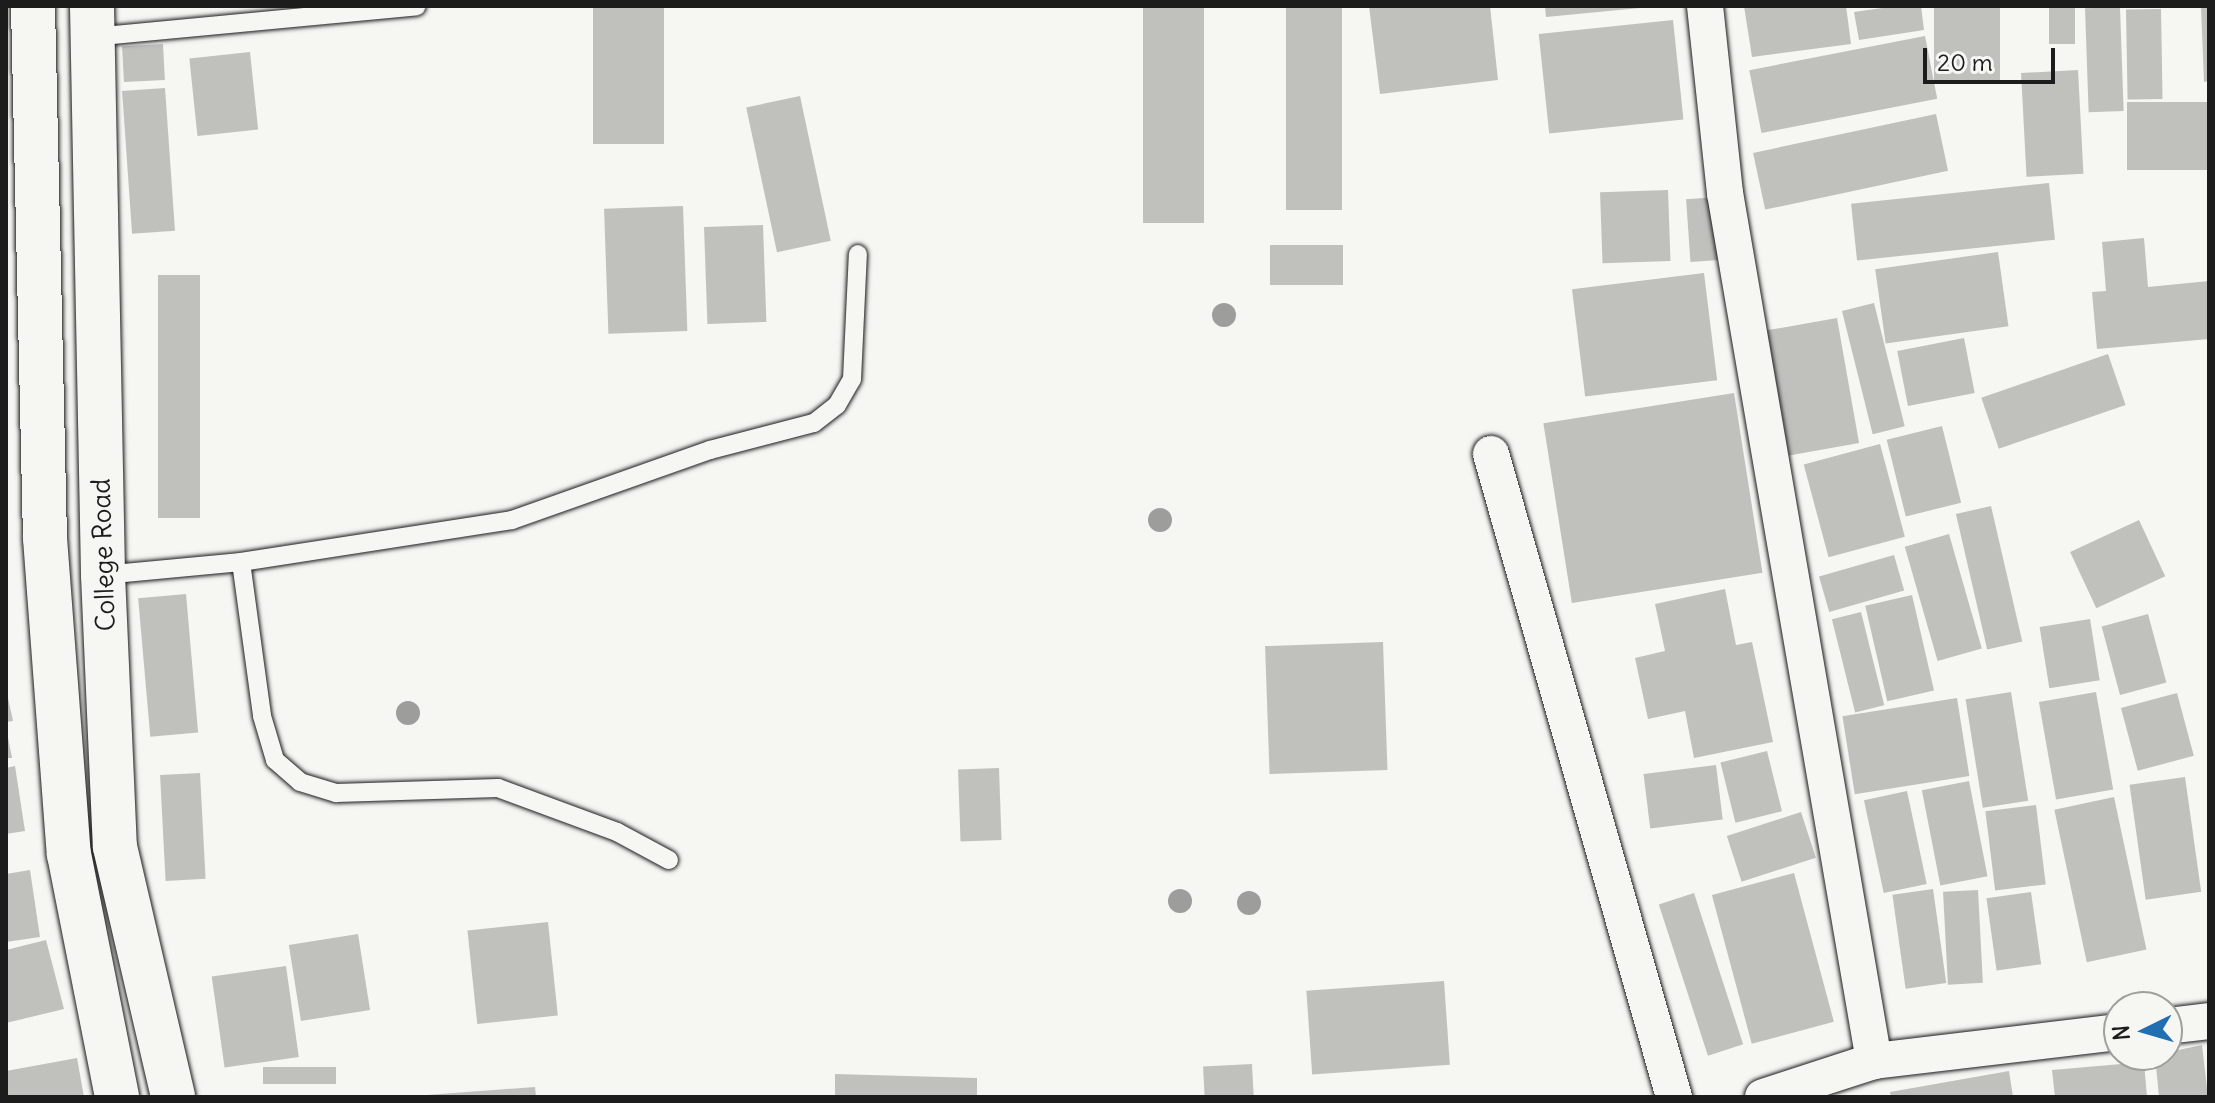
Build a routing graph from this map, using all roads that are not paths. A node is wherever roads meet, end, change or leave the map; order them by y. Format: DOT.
graph roads {
  1 [pos="33,6"];
  2 [pos="417,6"];
  3 [pos="1705,6"];
  4 [pos="92,21"];
  5 [pos="858,254"];
  6 [pos="1491,454"];
  7 [pos="241,562"];
  8 [pos="103,575"];
  9 [pos="669,860"];
  10 [pos="2209,1021"];
  11 [pos="2183,1024"];
  12 [pos="2103,1034"];
  13 [pos="1874,1061"];
  14 [pos="117,1097"];
  15 [pos="173,1097"];
  16 [pos="1674,1097"];
  17 [pos="1763,1097"];
  1 -- 14 [label="main road, College Road"];
  2 -- 4 [label="lane"];
  3 -- 13 [label="street"];
  4 -- 8 [label="main road, College Road"];
  5 -- 7 [label="lane"];
  6 -- 16 [label="street"];
  7 -- 8 [label="lane"];
  7 -- 9 [label="lane"];
  8 -- 15 [label="main road, College Road"];
  10 -- 11 [label="street"];
  12 -- 13 [label="street"];
  13 -- 17 [label="street"];
}
